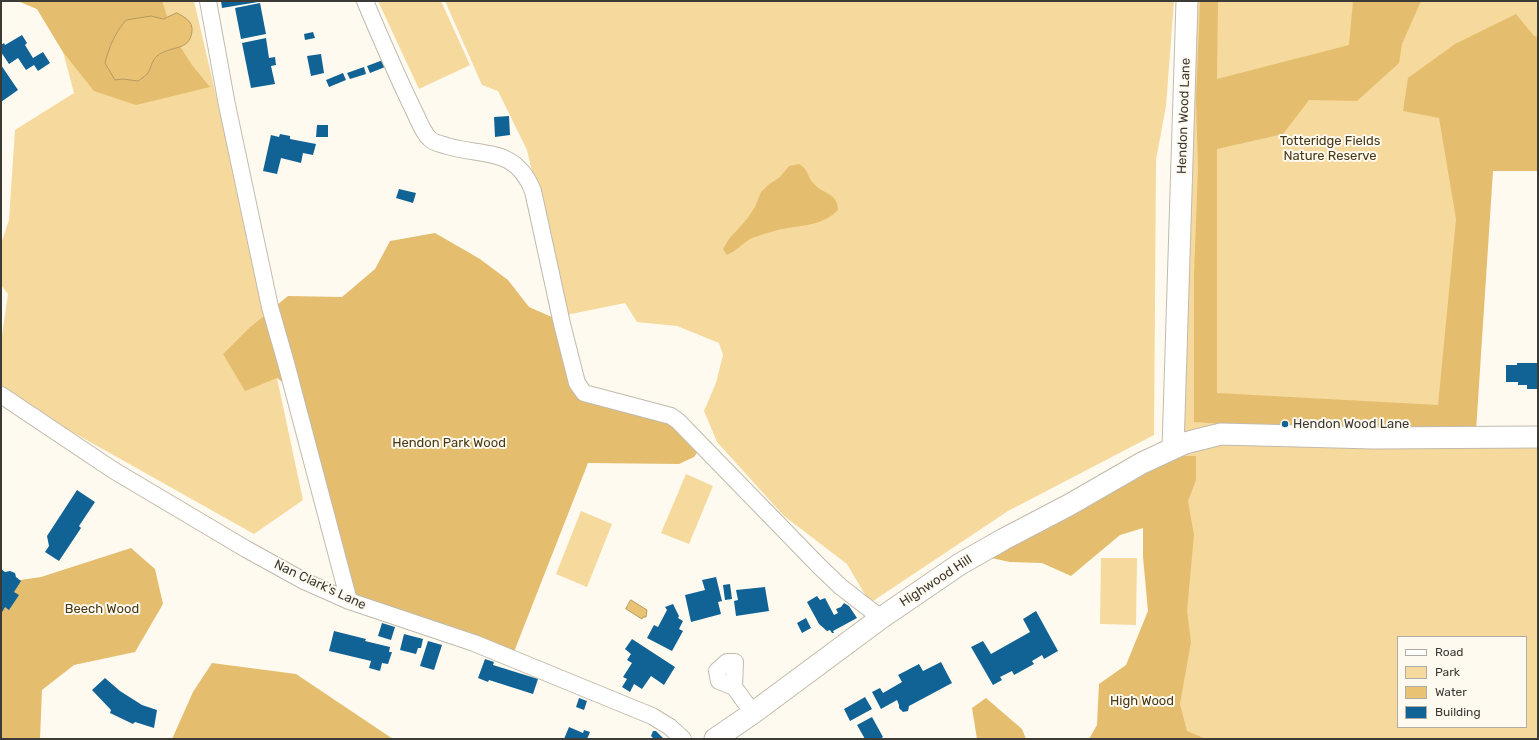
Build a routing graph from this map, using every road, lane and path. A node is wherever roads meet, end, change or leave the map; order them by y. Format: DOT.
graph roads {
  1 [pos="208,1"];
  2 [pos="366,1"];
  3 [pos="1187,1"];
  4 [pos="1,395"];
  5 [pos="1538,436"];
  6 [pos="1173,448"];
  7 [pos="349,601"];
  8 [pos="881,618"];
  9 [pos="734,687"];
  10 [pos="753,713"];
  11 [pos="683,739"];
  12 [pos="715,739"];
  1 -- 7 [label="street"];
  2 -- 8 [label="street"];
  3 -- 6 [label="main road, Hendon Wood Lane"];
  4 -- 7 [label="street, Nan Clark's Lane"];
  5 -- 6 [label="main road, Highwood Hill"];
  6 -- 8 [label="main road, Highwood Hill"];
  7 -- 11 [label="street, Nan Clark's Lane"];
  8 -- 10 [label="main road, Highwood Hill"];
  9 -- 10 [label="street"];
  10 -- 12 [label="main road, Highwood Hill"];
}
